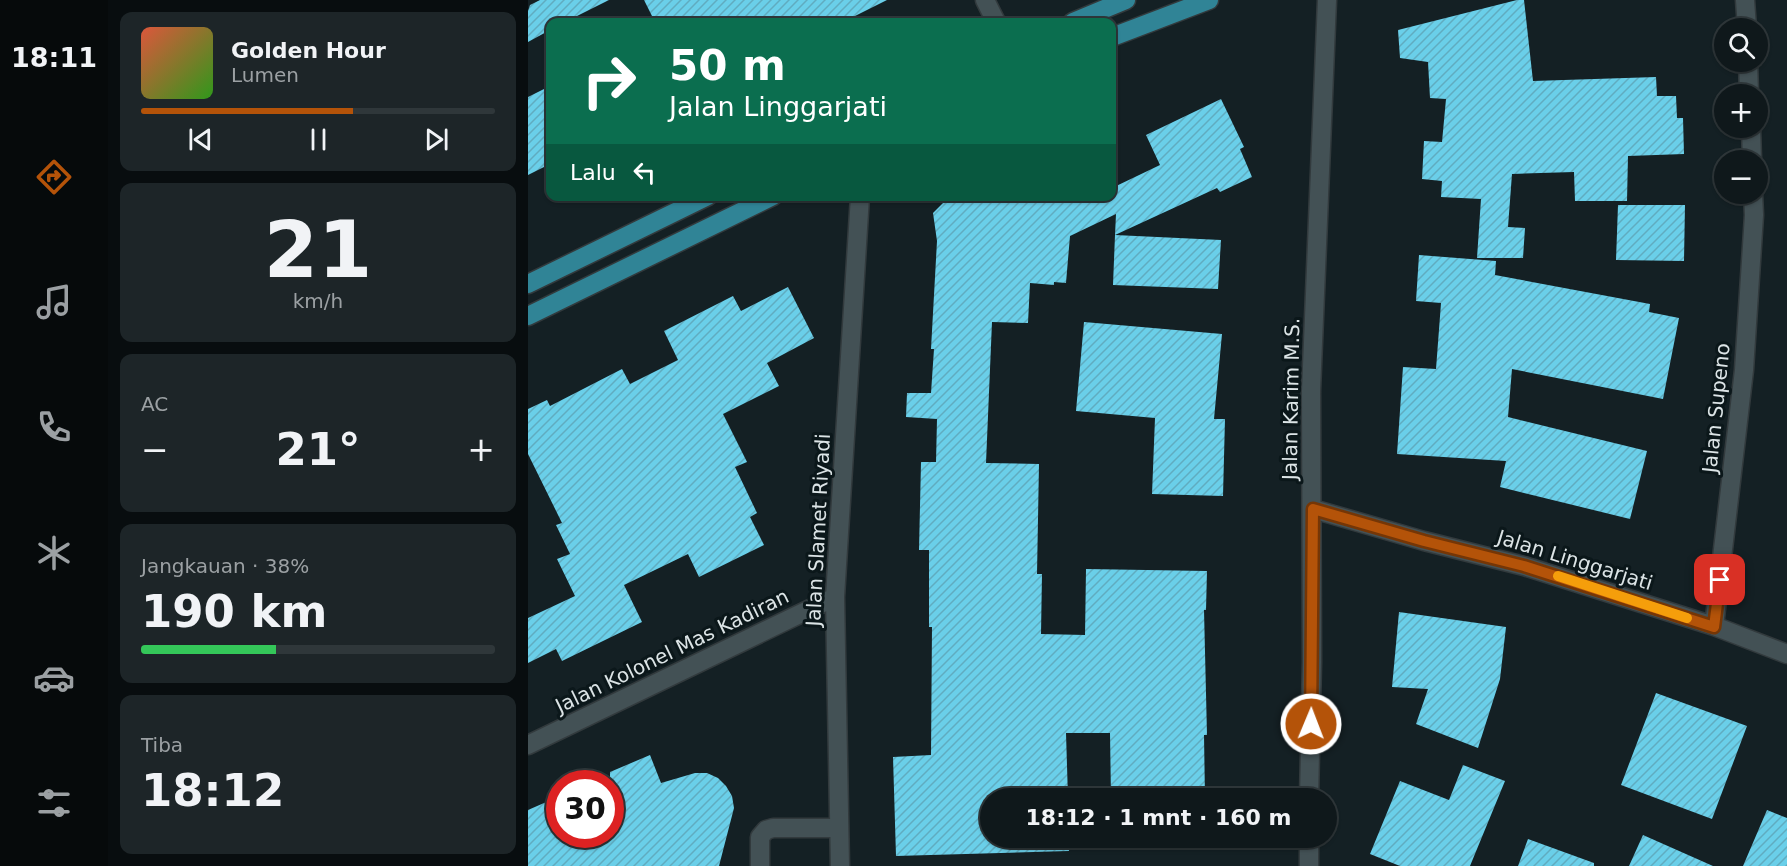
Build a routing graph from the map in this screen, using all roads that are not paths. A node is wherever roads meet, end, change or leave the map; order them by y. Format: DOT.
graph roads {
  1 [pos="985,0"];
  2 [pos="1126,0"];
  3 [pos="1209,0"];
  4 [pos="1328,0"];
  5 [pos="1745,0"];
  6 [pos="994,18"];
  7 [pos="1083,18"];
  8 [pos="1746,18"];
  9 [pos="1116,35"];
  10 [pos="698,201"];
  11 [pos="763,201"];
  12 [pos="860,201"];
  13 [pos="1754,204"];
  14 [pos="528,284"];
  15 [pos="528,316"];
  16 [pos="1313,509"];
  17 [pos="835,597"];
  18 [pos="1714,627"];
  19 [pos="1787,654"];
  20 [pos="528,745"];
  21 [pos="1309,788"];
  22 [pos="838,828"];
  23 [pos="1309,848"];
  24 [pos="760,866"];
  25 [pos="840,866"];
  26 [pos="1310,866"];
  1 -- 6 [label="street"];
  2 -- 7 [label="main road"];
  3 -- 9 [label="main road"];
  4 -- 16 [label="street, Jalan Karim M.S."];
  5 -- 8 [label="street"];
  10 -- 14 [label="main road"];
  11 -- 15 [label="main road"];
  12 -- 17 [label="street, Jalan Slamet Riyadi"];
  13 -- 18 [label="street, Jalan Supeno"];
  16 -- 18 [label="street, Jalan Linggarjati"];
  16 -- 21 [label="street, Jalan Karim M.S."];
  17 -- 20 [label="street, Jalan Kolonel Mas Kadiran"];
  17 -- 22 [label="street, Jalan Slamet Riyadi"];
  18 -- 19 [label="street, Jalan Linggarjati"];
  22 -- 24 [label="street"];
  22 -- 25 [label="street, Jalan Slamet Riyadi"];
  23 -- 26 [label="street"];
}
